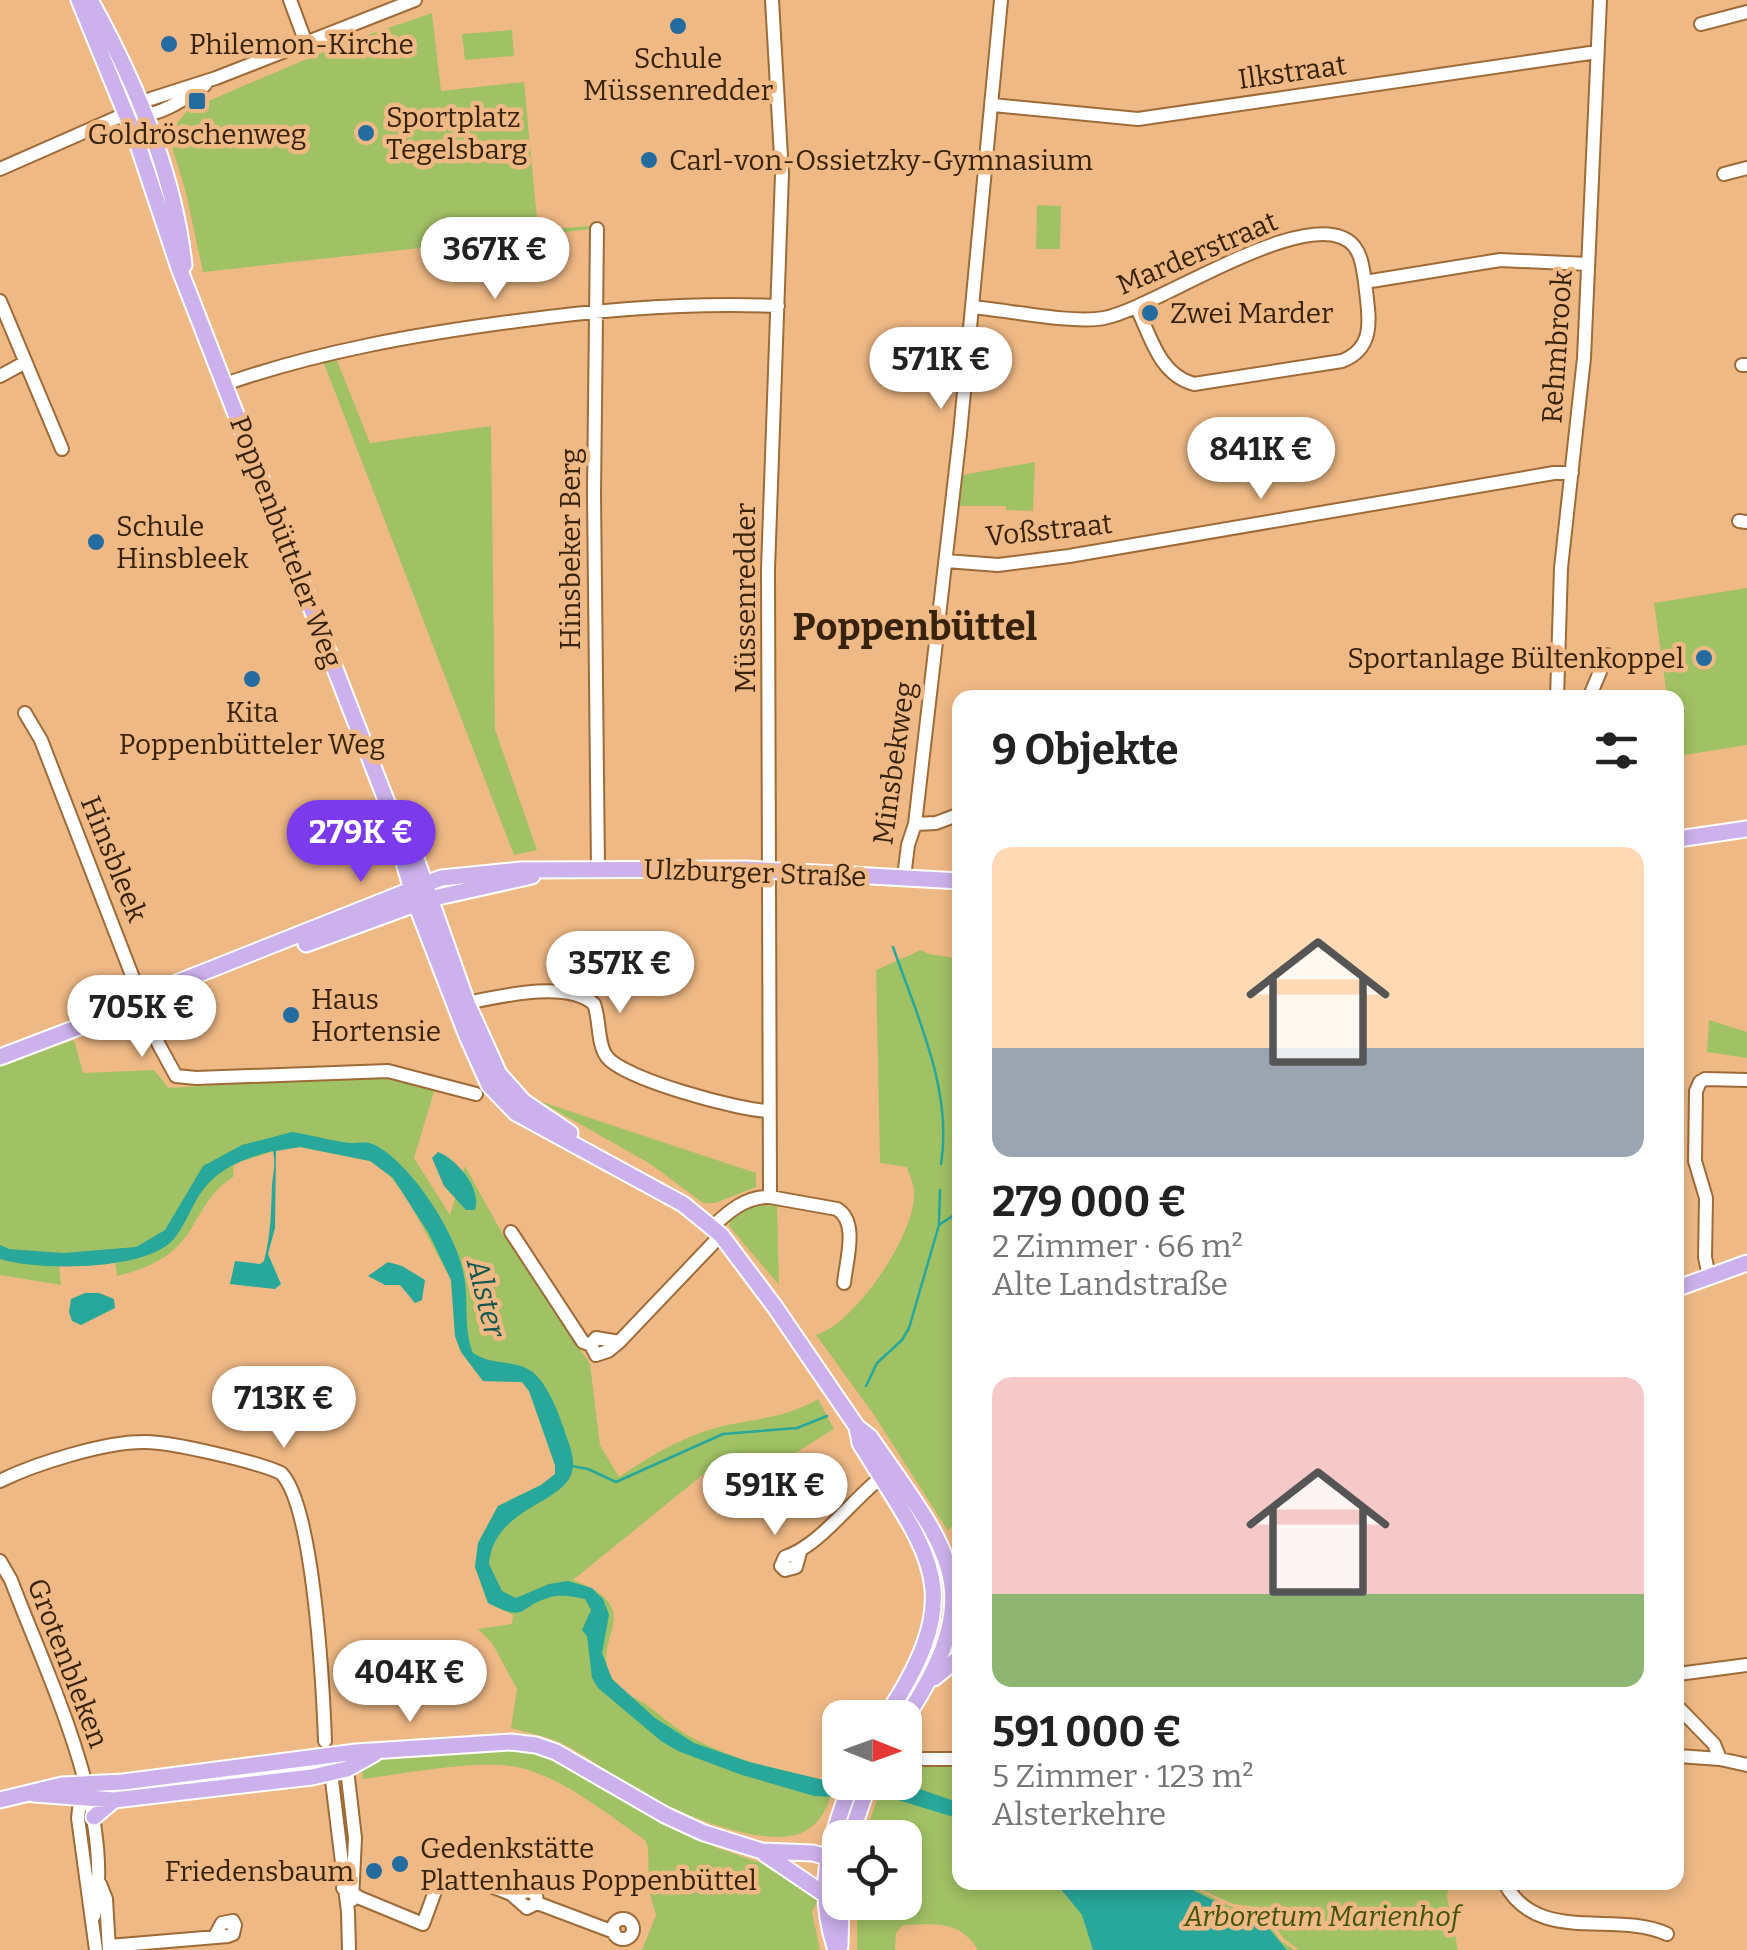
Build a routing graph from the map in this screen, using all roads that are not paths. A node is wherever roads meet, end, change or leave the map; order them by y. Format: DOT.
graph roads {
  1 [pos="78,0"];
  2 [pos="90,0"];
  3 [pos="290,0"];
  4 [pos="415,0"];
  5 [pos="772,0"];
  6 [pos="1001,0"];
  7 [pos="1600,0"];
  8 [pos="1747,12"];
  9 [pos="1701,24"];
  10 [pos="306,43"];
  11 [pos="1598,52"];
  12 [pos="993,106"];
  13 [pos="136,111"];
  14 [pos="1747,168"];
  15 [pos="0,169"];
  16 [pos="1724,174"];
  17 [pos="597,229"];
  18 [pos="1588,264"];
  19 [pos="1365,282"];
  20 [pos="0,302"];
  21 [pos="778,306"];
  22 [pos="972,307"];
  23 [pos="1137,308"];
  24 [pos="596,310"];
  25 [pos="24,364"];
  26 [pos="0,376"];
  27 [pos="225,384"];
  28 [pos="62,448"];
  29 [pos="1572,473"];
  30 [pos="946,561"];
  31 [pos="1607,656"];
  32 [pos="1557,690"];
  33 [pos="1592,690"];
  34 [pos="25,713"];
  35 [pos="952,817"];
  36 [pos="915,824"];
  37 [pos="1747,829"];
  38 [pos="1684,838"];
  39 [pos="598,869"];
  40 [pos="770,870"];
  41 [pos="904,877"];
  42 [pos="952,880"];
  43 [pos="420,893"];
  44 [pos="144,1002"];
  45 [pos="467,1002"];
  46 [pos="0,1057"];
  47 [pos="1747,1080"];
  48 [pos="476,1094"];
  49 [pos="769,1111"];
  50 [pos="603,1160"];
  51 [pos="770,1197"];
  52 [pos="716,1231"];
  53 [pos="511,1232"];
  54 [pos="1747,1264"];
  55 [pos="1709,1277"];
  56 [pos="844,1283"];
  57 [pos="1684,1286"];
  58 [pos="886,1474"];
  59 [pos="0,1481"];
  60 [pos="800,1552"];
  61 [pos="0,1560"];
  62 [pos="952,1562"];
  63 [pos="934,1592"];
  64 [pos="952,1610"];
  65 [pos="952,1614"];
  66 [pos="952,1621"];
  67 [pos="929,1632"];
  68 [pos="952,1664"];
  69 [pos="1747,1666"];
  70 [pos="1684,1673"];
  71 [pos="927,1684"];
  72 [pos="895,1700"];
  73 [pos="917,1700"];
  74 [pos="1684,1714"];
  75 [pos="337,1754"];
  76 [pos="1684,1756"];
  77 [pos="922,1759"];
  78 [pos="952,1759"];
  79 [pos="1720,1759"];
  80 [pos="1747,1765"];
  81 [pos="330,1774"];
  82 [pos="83,1795"];
  83 [pos="0,1800"];
  84 [pos="114,1800"];
  85 [pos="94,1817"];
  86 [pos="762,1851"];
  87 [pos="822,1862"];
  88 [pos="100,1882"];
  89 [pos="350,1890"];
  90 [pos="1510,1890"];
  91 [pos="822,1893"];
  92 [pos="94,1916"];
  93 [pos="828,1920"];
  94 [pos="839,1920"];
  95 [pos="614,1932"];
  96 [pos="1667,1934"];
  97 [pos="215,1936"];
  98 [pos="105,1948"];
  99 [pos="349,1950"];
  100 [pos="838,1950"];
  1 -- 13 [label="main road, Poppenbütteler Weg"];
  2 -- 13 [label="main road, Poppenbütteler Weg"];
  3 -- 10 [label="street"];
  4 -- 10 [label="street"];
  5 -- 21 [label="street, Müssenredder"];
  6 -- 12 [label="street, Minsbekweg"];
  7 -- 11 [label="street, Rehmbrook"];
  8 -- 9 [label="street"];
  10 -- 13 [label="street"];
  11 -- 12 [label="street, Ilkstraat"];
  11 -- 18 [label="street, Rehmbrook"];
  12 -- 22 [label="street, Minsbekweg"];
  13 -- 15 [label="street"];
  13 -- 27 [label="main road, Poppenbütteler Weg"];
  14 -- 16 [label="street"];
  17 -- 24 [label="street, Hinsbeker Berg"];
  18 -- 19 [label="street"];
  18 -- 29 [label="street, Rehmbrook"];
  19 -- 23 [label="street, Marderstraat"];
  19 -- 23 [label="street"];
  20 -- 25 [label="street"];
  21 -- 24 [label="street"];
  21 -- 40 [label="street, Müssenredder"];
  22 -- 23 [label="street, Marderstraat"];
  22 -- 30 [label="street, Minsbekweg"];
  24 -- 27 [label="street"];
  24 -- 39 [label="street, Hinsbeker Berg"];
  25 -- 26 [label="street"];
  25 -- 28 [label="street"];
  27 -- 43 [label="main road, Poppenbütteler Weg"];
  29 -- 30 [label="street, Voßstraat"];
  29 -- 32 [label="street, Rehmbrook"];
  30 -- 36 [label="street, Minsbekweg"];
  31 -- 33 [label="street"];
  34 -- 44 [label="street, Hinsbleek"];
  35 -- 36 [label="street"];
  36 -- 41 [label="street, Minsbekweg"];
  37 -- 38 [label="main road"];
  39 -- 40 [label="main road, Ulzburger Straße"];
  39 -- 43 [label="main road, Ulzburger Straße"];
  40 -- 41 [label="main road, Ulzburger Straße"];
  40 -- 49 [label="street, Müssenredder"];
  41 -- 42 [label="main road, Ulzburger Straße"];
  43 -- 44 [label="main road, Ulzburger Straße"];
  43 -- 45 [label="main road, Poppenbütteler Weg"];
  43 -- 50 [label="main road, Poppenbütteler Weg"];
  44 -- 46 [label="main road, Ulzburger Straße"];
  44 -- 48 [label="street, Hinsbleek"];
  45 -- 49 [label="street"];
  45 -- 50 [label="main road, Poppenbütteler Weg"];
  47 -- 55 [label="street"];
  49 -- 51 [label="street, Müssenredder"];
  50 -- 52 [label="main road, Poppenbütteler Weg"];
  51 -- 52 [label="street"];
  51 -- 56 [label="street"];
  52 -- 53 [label="street"];
  52 -- 58 [label="main road, Poppenbütteler Weg"];
  54 -- 55 [label="main road"];
  55 -- 57 [label="main road"];
  58 -- 60 [label="street"];
  58 -- 62 [label="main road, Poppenbütteler Weg"];
  58 -- 63 [label="main road, Poppenbütteler Weg"];
  59 -- 75 [label="street"];
  61 -- 82 [label="street, Grotenbleken"];
  63 -- 64 [label="main road, Poppenbütteler Weg"];
  63 -- 67 [label="main road, Poppenbütteler Weg"];
  65 -- 67 [label="main road, Poppenbütteler Weg"];
  66 -- 71 [label="main road, Poppenbütteler Weg"];
  67 -- 72 [label="main road, Poppenbütteler Weg"];
  68 -- 71 [label="main road"];
  69 -- 70 [label="street"];
  71 -- 73 [label="main road"];
  74 -- 79 [label="street"];
  75 -- 81 [label="main road"];
  75 -- 82 [label="main road"];
  75 -- 86 [label="main road"];
  75 -- 89 [label="street"];
  76 -- 79 [label="street"];
  77 -- 78 [label="street"];
  79 -- 80 [label="street"];
  81 -- 84 [label="main road"];
  81 -- 89 [label="street"];
  82 -- 83 [label="main road"];
  82 -- 84 [label="main road"];
  82 -- 85 [label="street, Grotenbleken"];
  82 -- 92 [label="street, Grotenbleken"];
  84 -- 85 [label="main road"];
  85 -- 88 [label="street, Grotenbleken"];
  86 -- 87 [label="main road"];
  86 -- 91 [label="main road"];
  88 -- 92 [label="street, Grotenbleken"];
  88 -- 98 [label="street, Grotenbleken"];
  89 -- 95 [label="street"];
  89 -- 99 [label="street"];
  90 -- 96 [label="street"];
  92 -- 98 [label="street, Grotenbleken"];
  93 -- 100 [label="main road"];
  94 -- 100 [label="main road"];
  97 -- 98 [label="street"];
}
